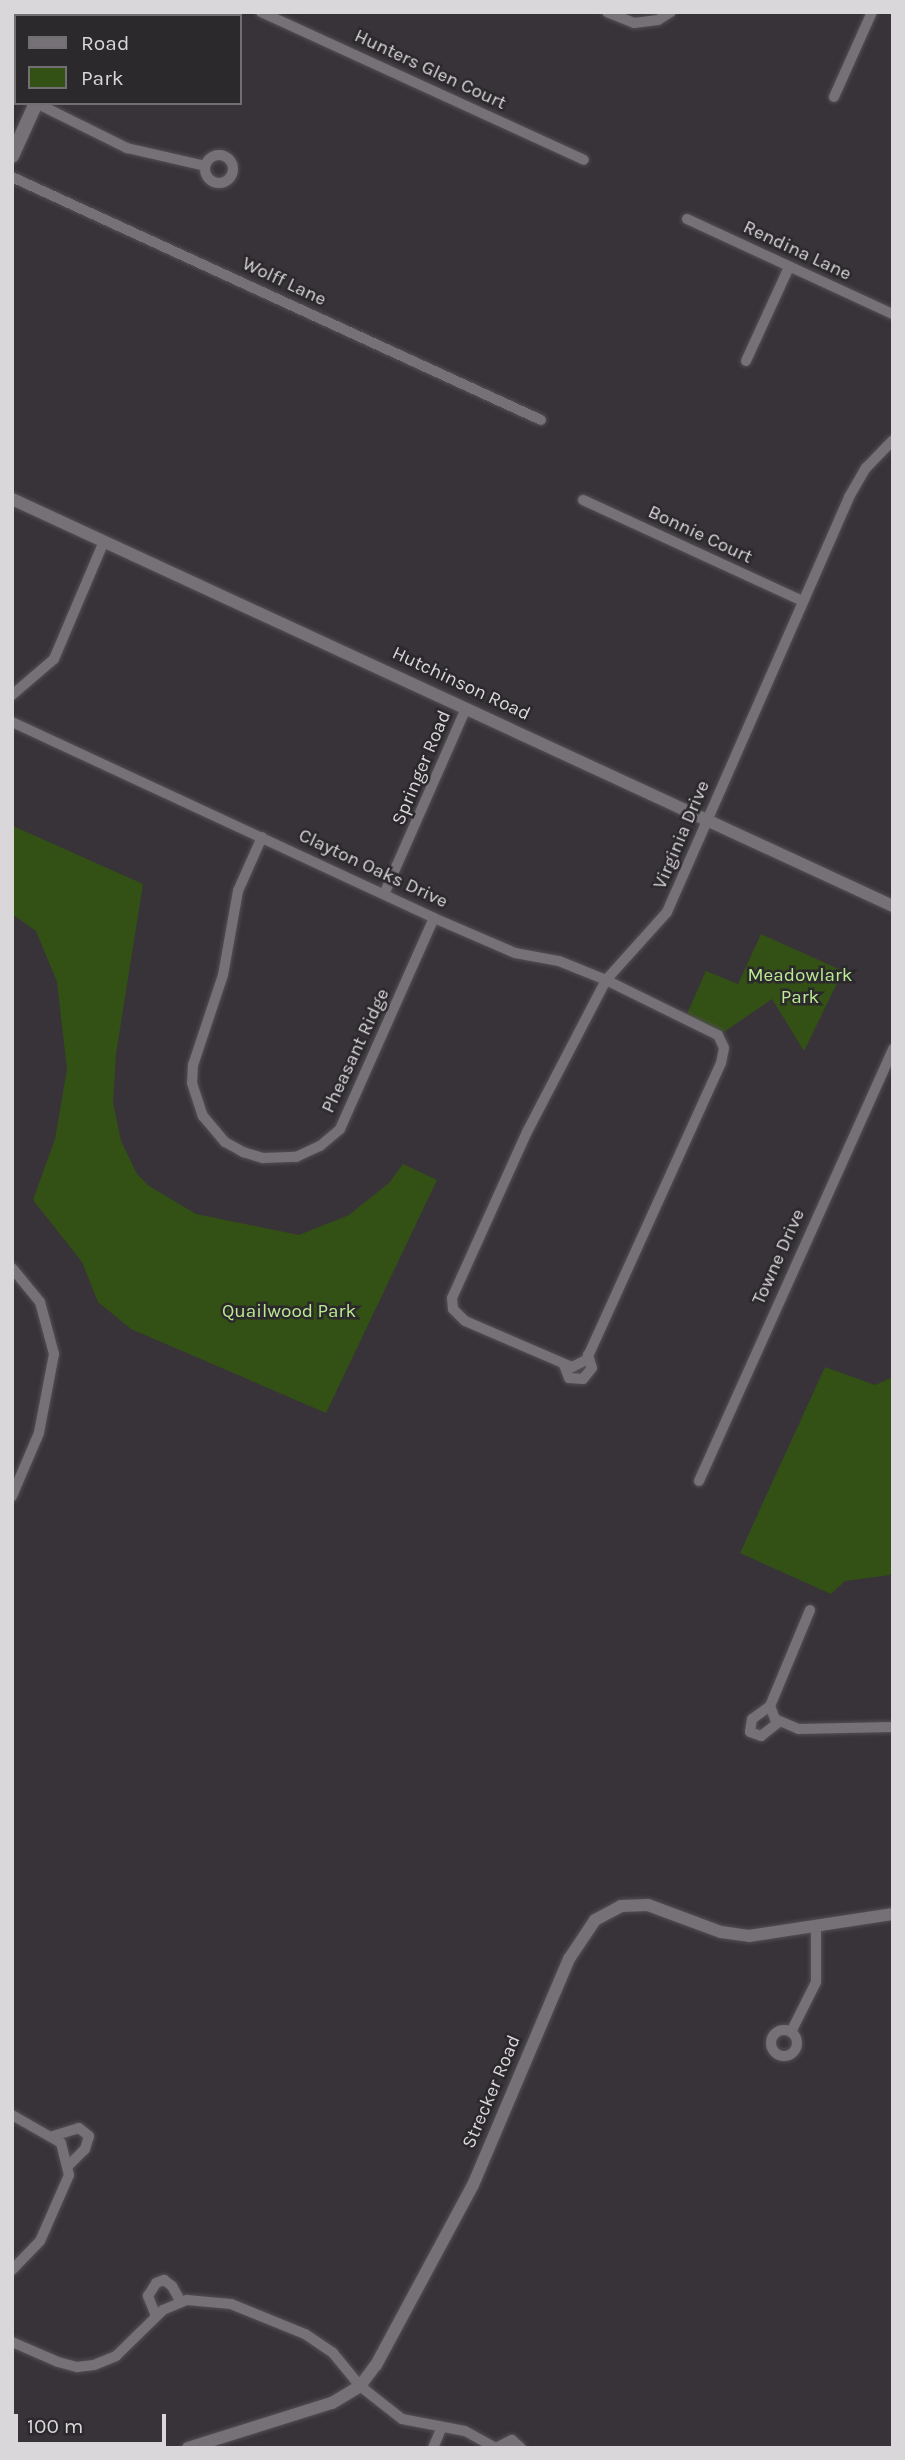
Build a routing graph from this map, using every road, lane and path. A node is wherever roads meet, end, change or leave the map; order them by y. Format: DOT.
graph roads {
  1 [pos="261,12"];
  2 [pos="607,12"];
  3 [pos="671,12"];
  4 [pos="872,12"];
  5 [pos="834,97"];
  6 [pos="33,109"];
  7 [pos="12,128"];
  8 [pos="12,156"];
  9 [pos="584,160"];
  10 [pos="205,166"];
  11 [pos="12,177"];
  12 [pos="687,219"];
  13 [pos="789,267"];
  14 [pos="893,314"];
  15 [pos="746,361"];
  16 [pos="541,420"];
  17 [pos="893,440"];
  18 [pos="12,499"];
  19 [pos="583,500"];
  20 [pos="104,541"];
  21 [pos="803,601"];
  22 [pos="12,695"];
  23 [pos="466,708"];
  24 [pos="12,722"];
  25 [pos="706,819"];
  26 [pos="261,836"];
  27 [pos="385,892"];
  28 [pos="893,906"];
  29 [pos="435,918"];
  30 [pos="606,979"];
  31 [pos="720,1040"];
  32 [pos="893,1049"];
  33 [pos="12,1268"];
  34 [pos="588,1355"];
  35 [pos="564,1365"];
  36 [pos="699,1480"];
  37 [pos="12,1496"];
  38 [pos="810,1610"];
  39 [pos="893,1727"];
  40 [pos="893,1914"];
  41 [pos="816,1928"];
  42 [pos="791,2032"];
  43 [pos="12,2115"];
  44 [pos="53,2136"];
  45 [pos="69,2165"];
  46 [pos="12,2270"];
  47 [pos="181,2302"];
  48 [pos="156,2316"];
  49 [pos="12,2342"];
  50 [pos="360,2386"];
  51 [pos="441,2429"];
  52 [pos="188,2448"];
  53 [pos="433,2448"];
  54 [pos="496,2448"];
  55 [pos="521,2448"];
  1 -- 9 [label="street, Hunters Glen Court"];
  2 -- 3 [label="street"];
  4 -- 5 [label="street"];
  6 -- 7 [label="main road"];
  6 -- 8 [label="main road"];
  6 -- 10 [label="street"];
  11 -- 16 [label="street, Wolff Lane"];
  12 -- 13 [label="street, Rendina Lane"];
  13 -- 14 [label="street, Rendina Lane"];
  13 -- 15 [label="street"];
  17 -- 21 [label="street, Virginia Drive"];
  18 -- 20 [label="street, Hutchinson Road"];
  19 -- 21 [label="street, Bonnie Court"];
  20 -- 22 [label="street"];
  20 -- 23 [label="street, Hutchinson Road"];
  21 -- 25 [label="street, Virginia Drive"];
  23 -- 25 [label="street, Hutchinson Road"];
  23 -- 27 [label="street, Springer Road"];
  24 -- 26 [label="street, Clayton Oaks Drive"];
  25 -- 28 [label="street, Hutchinson Road"];
  25 -- 30 [label="street, Virginia Drive"];
  26 -- 27 [label="street, Clayton Oaks Drive"];
  26 -- 29 [label="street, Pheasant Ridge"];
  27 -- 29 [label="street, Clayton Oaks Drive"];
  29 -- 30 [label="street, Clayton Oaks Drive"];
  30 -- 31 [label="street, Clayton Oaks Drive"];
  30 -- 35 [label="street, Virginia Drive"];
  31 -- 34 [label="street, Virginia Drive"];
  32 -- 36 [label="street, Towne Drive"];
  33 -- 37 [label="street"];
  34 -- 35 [label="street"];
  34 -- 35 [label="street, Virginia Drive"];
  38 -- 39 [label="street"];
  40 -- 41 [label="street, Strecker Road"];
  41 -- 42 [label="street"];
  41 -- 50 [label="street, Strecker Road"];
  43 -- 44 [label="street"];
  44 -- 45 [label="street"];
  44 -- 45 [label="street"];
  45 -- 46 [label="street"];
  47 -- 48 [label="street"];
  47 -- 48 [label="street"];
  47 -- 50 [label="street"];
  48 -- 49 [label="street"];
  50 -- 51 [label="street"];
  50 -- 52 [label="street, Strecker Road"];
  51 -- 53 [label="street"];
  51 -- 54 [label="street"];
  54 -- 55 [label="street"];
}
